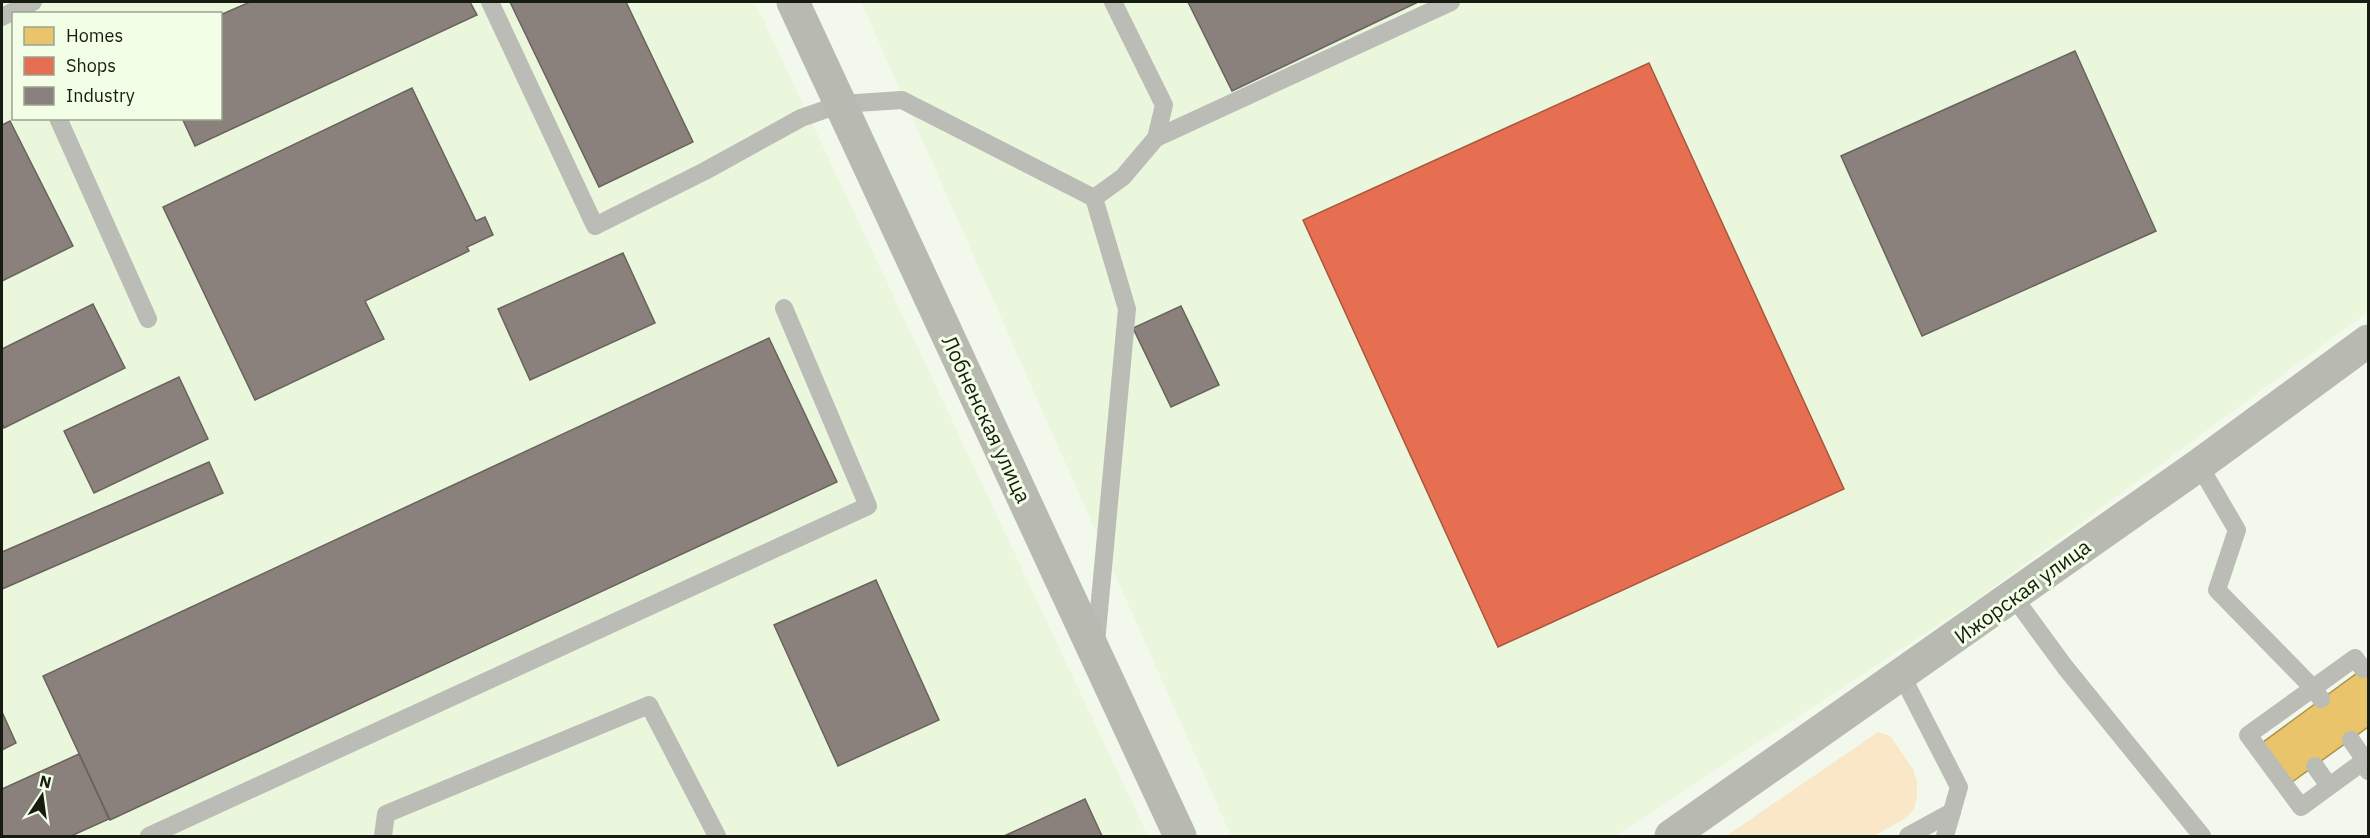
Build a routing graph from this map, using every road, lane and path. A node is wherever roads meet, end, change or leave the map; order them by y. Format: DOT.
graph roads {
  1 [pos="33,2"];
  2 [pos="490,2"];
  3 [pos="794,2"];
  4 [pos="1113,2"];
  5 [pos="1451,2"];
  6 [pos="16,12"];
  7 [pos="841,104"];
  8 [pos="59,120"];
  9 [pos="1156,138"];
  10 [pos="1094,198"];
  11 [pos="784,308"];
  12 [pos="148,319"];
  13 [pos="2368,341"];
  14 [pos="2199,465"];
  15 [pos="2013,596"];
  16 [pos="1095,654"];
  17 [pos="2363,669"];
  18 [pos="1902,676"];
  19 [pos="2317,694"];
  20 [pos="2350,740"];
  21 [pos="2367,763"];
  22 [pos="2315,766"];
  23 [pos="2329,786"];
  24 [pos="1952,812"];
  25 [pos="149,837"];
  26 [pos="383,837"];
  27 [pos="717,837"];
  28 [pos="1180,837"];
  29 [pos="1671,837"];
  30 [pos="1908,837"];
  31 [pos="1945,837"];
  32 [pos="2202,837"];
  1 -- 6 [label="lane"];
  2 -- 7 [label="lane"];
  3 -- 7 [label="street, Лобненская улица"];
  4 -- 9 [label="lane"];
  5 -- 9 [label="lane"];
  7 -- 10 [label="lane"];
  7 -- 16 [label="street, Лобненская улица"];
  8 -- 12 [label="lane"];
  9 -- 10 [label="lane"];
  10 -- 16 [label="lane"];
  11 -- 25 [label="lane"];
  13 -- 14 [label="street, Ижорская улица"];
  14 -- 15 [label="street, Ижорская улица"];
  14 -- 19 [label="lane"];
  15 -- 18 [label="street, Ижорская улица"];
  15 -- 32 [label="lane"];
  16 -- 28 [label="street, Лобненская улица"];
  17 -- 19 [label="lane"];
  18 -- 24 [label="lane"];
  18 -- 29 [label="street, Ижорская улица"];
  19 -- 23 [label="lane"];
  20 -- 21 [label="lane"];
  21 -- 23 [label="lane"];
  22 -- 23 [label="lane"];
  24 -- 30 [label="lane"];
  24 -- 31 [label="lane"];
  26 -- 27 [label="lane"];
}
